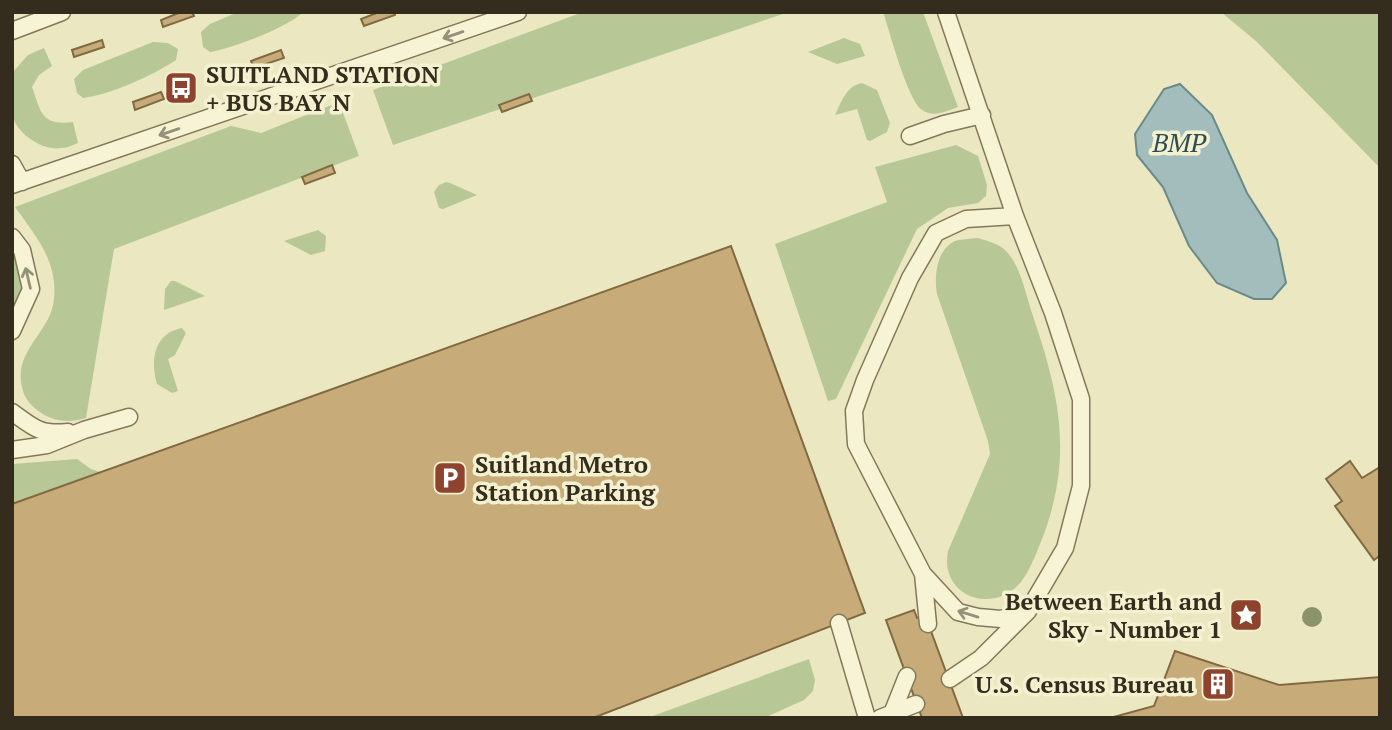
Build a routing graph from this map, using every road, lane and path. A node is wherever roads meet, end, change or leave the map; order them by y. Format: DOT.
graph roads {
  1 [pos="62,12"];
  2 [pos="518,12"];
  3 [pos="946,12"];
  4 [pos="12,31"];
  5 [pos="982,116"];
  6 [pos="910,136"];
  7 [pos="12,164"];
  8 [pos="17,183"];
  9 [pos="1015,216"];
  10 [pos="12,237"];
  11 [pos="14,324"];
  12 [pos="12,412"];
  13 [pos="128,417"];
  14 [pos="84,430"];
  15 [pos="12,450"];
  16 [pos="923,574"];
  17 [pos="1028,611"];
  18 [pos="839,623"];
  19 [pos="929,624"];
  20 [pos="907,676"];
  21 [pos="950,679"];
  22 [pos="916,704"];
  23 [pos="886,714"];
  24 [pos="867,718"];
  1 -- 4 [label="lane"];
  2 -- 8 [label="lane, one-way"];
  3 -- 5 [label="lane"];
  5 -- 6 [label="lane"];
  5 -- 9 [label="lane"];
  7 -- 8 [label="lane"];
  9 -- 16 [label="lane"];
  9 -- 17 [label="lane"];
  11 -- 10 [label="lane, one-way"];
  12 -- 14 [label="lane"];
  13 -- 14 [label="lane"];
  14 -- 15 [label="lane"];
  17 -- 16 [label="lane, one-way"];
  16 -- 19 [label="lane"];
  17 -- 21 [label="lane"];
  18 -- 24 [label="lane"];
  20 -- 23 [label="lane"];
  22 -- 23 [label="lane"];
}
